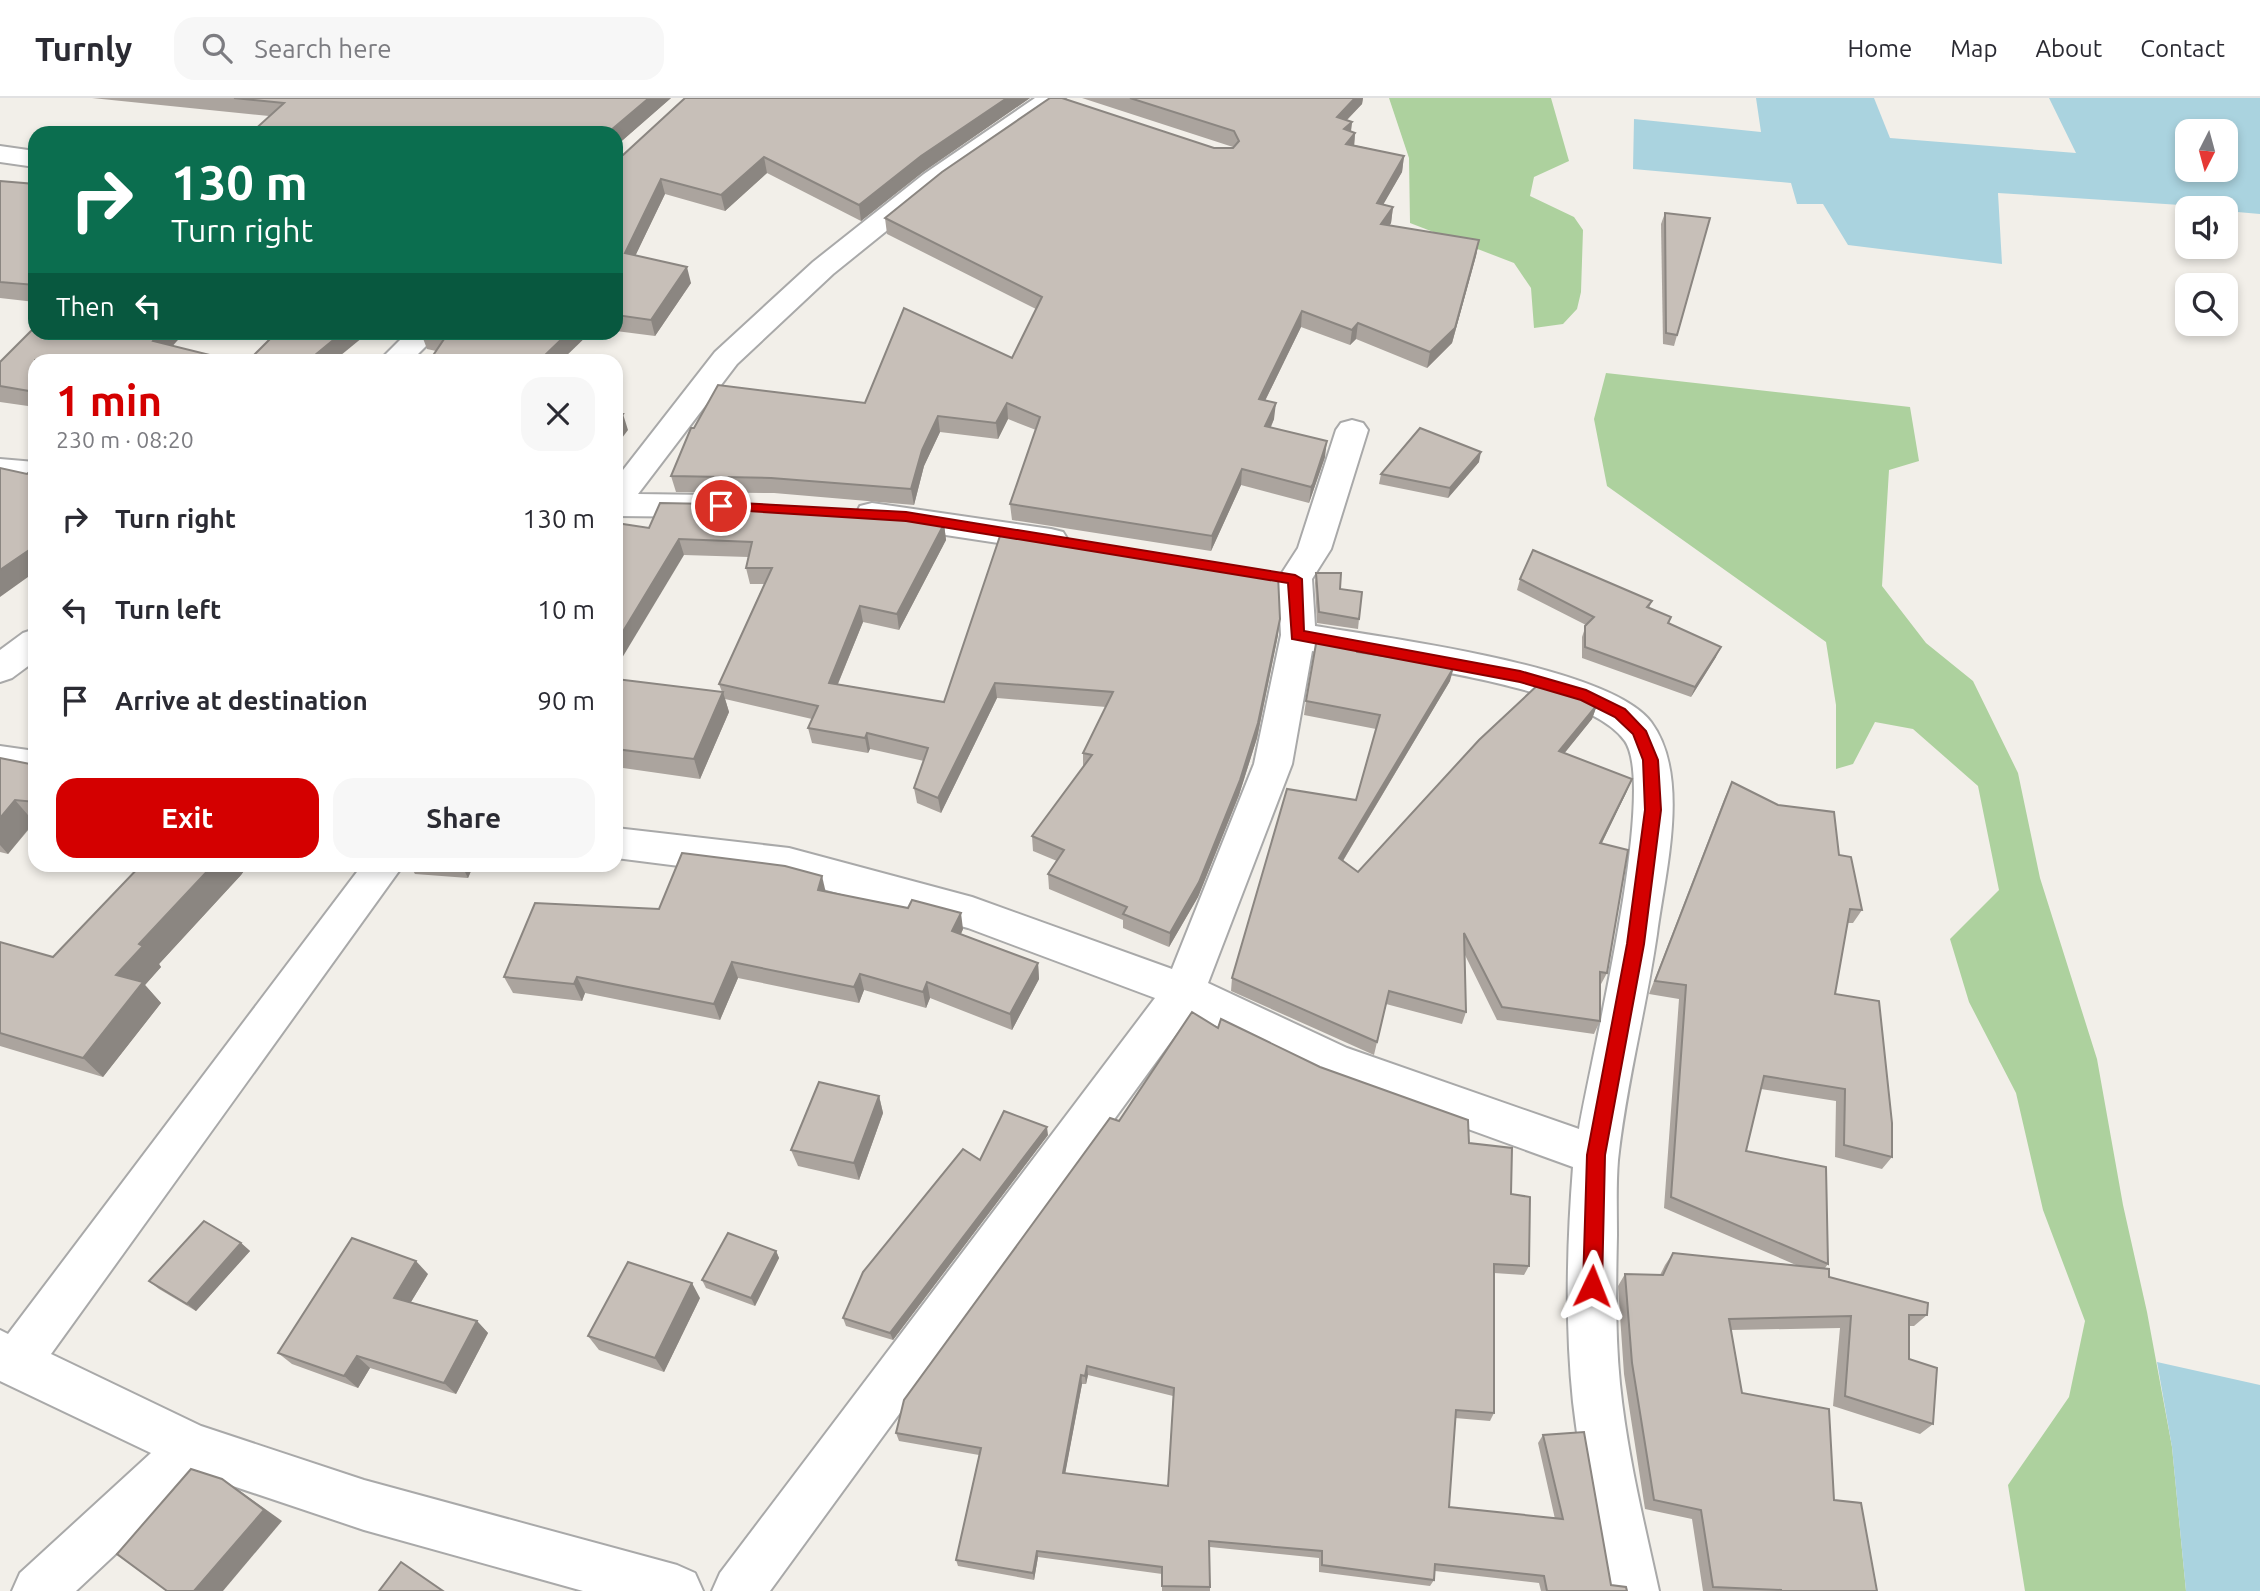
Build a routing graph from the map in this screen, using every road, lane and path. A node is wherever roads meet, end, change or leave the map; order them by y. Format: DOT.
graph roads {
  1 [pos="1057,100"];
  2 [pos="0,154"];
  3 [pos="28,158"];
  4 [pos="417,340"];
  5 [pos="402,354"];
  6 [pos="1352,430"];
  7 [pos="0,470"];
  8 [pos="28,472"];
  9 [pos="623,494"];
  10 [pos="623,503"];
  11 [pos="734,506"];
  12 [pos="840,512"];
  13 [pos="1084,545"];
  14 [pos="1297,635"];
  15 [pos="28,647"];
  16 [pos="0,669"];
  17 [pos="0,760"];
  18 [pos="28,764"];
  19 [pos="623,843"];
  20 [pos="379,872"];
  21 [pos="1184,991"];
  22 [pos="1596,1155"];
  23 [pos="8,1358"];
  24 [pos="193,1448"];
  25 [pos="38,1591"];
  26 [pos="677,1591"];
  27 [pos="738,1591"];
  28 [pos="1633,1591"];
  1 -- 9 [label="street"];
  2 -- 3 [label="street"];
  4 -- 5 [label="street"];
  6 -- 14 [label="street"];
  7 -- 8 [label="street"];
  10 -- 11 [label="street"];
  12 -- 13 [label="street"];
  14 -- 21 [label="street"];
  14 -- 22 [label="street"];
  15 -- 16 [label="street"];
  17 -- 18 [label="street"];
  19 -- 21 [label="street"];
  20 -- 23 [label="street"];
  21 -- 22 [label="street"];
  21 -- 27 [label="street"];
  22 -- 28 [label="street"];
  23 -- 24 [label="street"];
  24 -- 25 [label="street"];
  24 -- 26 [label="street"];
}
